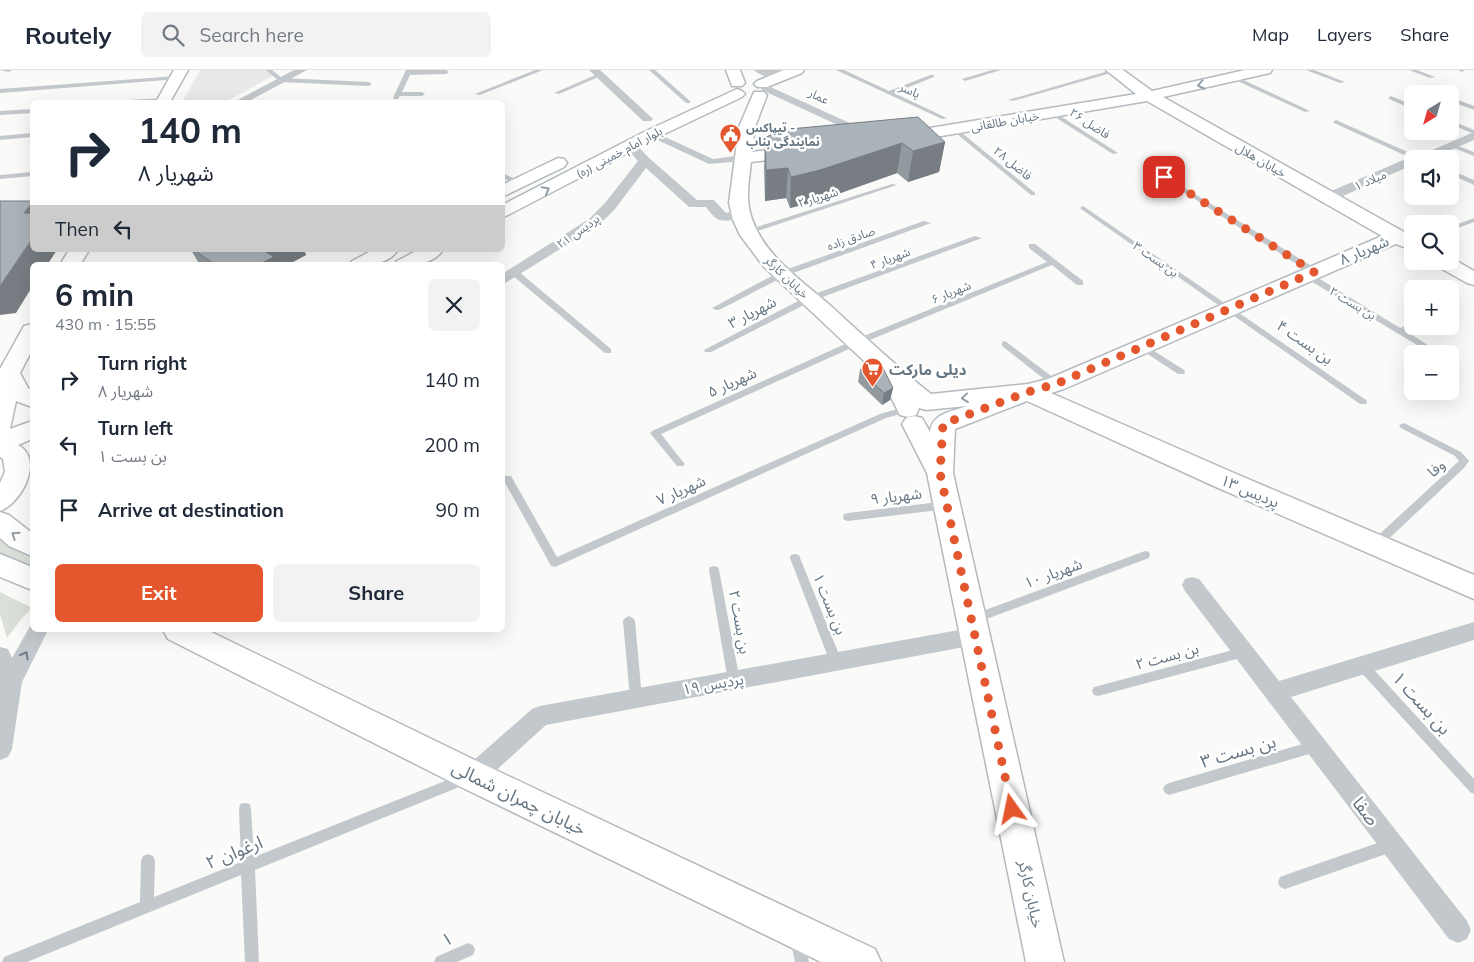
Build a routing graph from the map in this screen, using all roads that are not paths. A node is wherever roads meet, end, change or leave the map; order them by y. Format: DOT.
graph roads {
  1 [pos="3,70"];
  2 [pos="9,70"];
  3 [pos="269,70"];
  4 [pos="302,70"];
  5 [pos="540,70"];
  6 [pos="652,70"];
  7 [pos="839,70"];
  8 [pos="998,70"];
  9 [pos="1265,70"];
  10 [pos="1310,70"];
  11 [pos="1412,70"];
  12 [pos="1114,71"];
  13 [pos="408,72"];
  14 [pos="446,72"];
  15 [pos="792,72"];
  16 [pos="597,73"];
  17 [pos="179,74"];
  18 [pos="932,76"];
  19 [pos="1432,77"];
  20 [pos="965,78"];
  21 [pos="1235,78"];
  22 [pos="280,80"];
  23 [pos="761,81"];
  24 [pos="1342,82"];
  25 [pos="369,84"];
  26 [pos="736,86"];
  27 [pos="0,91"];
  28 [pos="889,93"];
  29 [pos="422,94"];
  30 [pos="478,94"];
  31 [pos="557,94"];
  32 [pos="1149,96"];
  33 [pos="1391,98"];
  34 [pos="165,100"];
  35 [pos="244,100"];
  36 [pos="1011,100"];
  37 [pos="1459,102"];
  38 [pos="1404,104"];
  39 [pos="692,107"];
  40 [pos="1474,108"];
  41 [pos="30,110"];
  42 [pos="1308,111"];
  43 [pos="1052,112"];
  44 [pos="0,113"];
  45 [pos="736,118"];
  46 [pos="1336,122"];
  47 [pos="949,124"];
  48 [pos="650,126"];
  49 [pos="1459,126"];
  50 [pos="630,127"];
  51 [pos="1474,134"];
  52 [pos="30,135"];
  53 [pos="862,137"];
  54 [pos="0,138"];
  55 [pos="886,140"];
  56 [pos="630,145"];
  57 [pos="847,145"];
  58 [pos="1451,145"];
  59 [pos="818,149"];
  60 [pos="1440,150"];
  61 [pos="1404,152"];
  62 [pos="1115,153"];
  63 [pos="1474,154"];
  64 [pos="570,157"];
  65 [pos="743,158"];
  66 [pos="645,160"];
  67 [pos="1404,164"];
  68 [pos="30,174"];
  69 [pos="505,176"];
  70 [pos="1459,176"];
  71 [pos="0,177"];
  72 [pos="1164,177"];
  73 [pos="520,183"];
  74 [pos="1474,183"];
  75 [pos="894,185"];
  76 [pos="505,190"];
  77 [pos="1034,194"];
  78 [pos="1327,198"];
  79 [pos="1083,208"];
  80 [pos="505,211"];
  81 [pos="1474,220"];
  82 [pos="744,222"];
  83 [pos="927,223"];
  84 [pos="1459,226"];
  85 [pos="978,238"];
  86 [pos="1404,240"];
  87 [pos="1404,243"];
  88 [pos="1032,246"];
  89 [pos="384,252"];
  90 [pos="429,252"];
  91 [pos="365,262"];
  92 [pos="410,262"];
  93 [pos="1053,262"];
  94 [pos="1458,270"];
  95 [pos="515,273"];
  96 [pos="1311,273"];
  97 [pos="782,274"];
  98 [pos="505,279"];
  99 [pos="1474,279"];
  100 [pos="1080,283"];
  101 [pos="809,299"];
  102 [pos="716,308"];
  103 [pos="1229,309"];
  104 [pos="1404,328"];
  105 [pos="1400,330"];
  106 [pos="30,334"];
  107 [pos="857,342"];
  108 [pos="1005,344"];
  109 [pos="1424,345"];
  110 [pos="1143,346"];
  111 [pos="708,350"];
  112 [pos="608,351"];
  113 [pos="1181,372"];
  114 [pos="4,379"];
  115 [pos="1056,384"];
  116 [pos="1028,392"];
  117 [pos="30,398"];
  118 [pos="1363,402"];
  119 [pos="916,412"];
  120 [pos="943,424"];
  121 [pos="0,425"];
  122 [pos="1404,426"];
  123 [pos="30,430"];
  124 [pos="0,445"];
  125 [pos="680,464"];
  126 [pos="25,470"];
  127 [pos="940,473"];
  128 [pos="508,479"];
  129 [pos="0,501"];
  130 [pos="947,505"];
  131 [pos="848,517"];
  132 [pos="0,522"];
  133 [pos="30,544"];
  134 [pos="1376,544"];
  135 [pos="1145,555"];
  136 [pos="795,558"];
  137 [pos="0,565"];
  138 [pos="714,570"];
  139 [pos="30,578"];
  140 [pos="1192,585"];
  141 [pos="1474,587"];
  142 [pos="629,621"];
  143 [pos="974,628"];
  144 [pos="1474,631"];
  145 [pos="37,632"];
  146 [pos="182,632"];
  147 [pos="1244,652"];
  148 [pos="0,656"];
  149 [pos="836,662"];
  150 [pos="1362,665"];
  151 [pos="11,681"];
  152 [pos="734,681"];
  153 [pos="1098,691"];
  154 [pos="1274,692"];
  155 [pos="636,698"];
  156 [pos="1316,746"];
  157 [pos="0,749"];
  158 [pos="473,776"];
  159 [pos="1474,788"];
  160 [pos="1169,789"];
  161 [pos="245,809"];
  162 [pos="1392,845"];
  163 [pos="148,861"];
  164 [pos="249,866"];
  165 [pos="1285,882"];
  166 [pos="147,907"];
  167 [pos="1458,930"];
  168 [pos="799,946"];
  169 [pos="468,950"];
  170 [pos="9,962"];
  171 [pos="252,962"];
  172 [pos="441,962"];
  173 [pos="862,962"];
  174 [pos="1045,962"];
  1 -- 2 [label="lane"];
  3 -- 22 [label="lane"];
  4 -- 22 [label="street"];
  5 -- 30 [label="lane"];
  6 -- 39 [label="lane"];
  7 -- 28 [label="lane, یاسر"];
  8 -- 20 [label="lane"];
  9 -- 21 [label="main road, خیابان طالقانی"];
  10 -- 24 [label="lane"];
  11 -- 19 [label="lane"];
  12 -- 32 [label="main road, خیابان هلال"];
  12 -- 36 [label="lane"];
  13 -- 14 [label="lane"];
  13 -- 29 [label="lane"];
  15 -- 23 [label="main road"];
  16 -- 31 [label="lane"];
  16 -- 48 [label="street"];
  17 -- 27 [label="lane"];
  17 -- 34 [label="main road"];
  18 -- 28 [label="lane"];
  21 -- 32 [label="main road, خیابان طالقانی, one-way"];
  21 -- 42 [label="lane"];
  22 -- 25 [label="lane"];
  22 -- 35 [label="street"];
  23 -- 26 [label="main road"];
  23 -- 45 [label="main road"];
  23 -- 53 [label="street, عمار"];
  26 -- 39 [label="main road, بلوار امام خمینی (ره)"];
  26 -- 45 [label="main road"];
  28 -- 47 [label="lane, یاسر"];
  32 -- 43 [label="main road, خیابان طالقانی"];
  32 -- 78 [label="main road, خیابان هلال"];
  33 -- 38 [label="lane"];
  37 -- 40 [label="lane"];
  39 -- 45 [label="main road"];
  39 -- 48 [label="main road, بلوار امام خمینی (ره)"];
  41 -- 44 [label="lane"];
  43 -- 47 [label="main road, خیابان طالقانی"];
  43 -- 62 [label="lane, فاضل ۲۶"];
  45 -- 65 [label="main road, خیابان کارگر"];
  46 -- 61 [label="lane"];
  47 -- 55 [label="main road, خیابان طالقانی"];
  47 -- 77 [label="lane, فاضل ۲۸"];
  48 -- 50 [label="main road, بلوار امام خمینی (ره)"];
  48 -- 56 [label="main road, بلوار امام خمینی (ره)"];
  48 -- 65 [label="street"];
  49 -- 51 [label="lane"];
  51 -- 58 [label="street"];
  52 -- 54 [label="lane"];
  53 -- 57 [label="main road"];
  56 -- 66 [label="street"];
  80 -- 56 [label="main road, بلوار امام خمینی (ره), one-way"];
  58 -- 60 [label="street"];
  58 -- 63 [label="lane"];
  59 -- 65 [label="main road"];
  64 -- 73 [label="main road, بلوار امام خمینی (ره)"];
  65 -- 82 [label="main road, خیابان کارگر"];
  66 -- 82 [label="street"];
  66 -- 95 [label="street, پردیس ۲۱"];
  67 -- 78 [label="street, میلاد ۱"];
  68 -- 71 [label="lane"];
  69 -- 73 [label="lane"];
  70 -- 74 [label="lane"];
  72 -- 96 [label="lane"];
  73 -- 76 [label="main road, بلوار امام خمینی (ره)"];
  75 -- 82 [label="lane, شهریار ۲"];
  78 -- 86 [label="main road, خیابان هلال"];
  79 -- 103 [label="lane, بن بست ۳"];
  81 -- 84 [label="lane"];
  82 -- 97 [label="main road, خیابان کارگر"];
  83 -- 97 [label="lane, صادق زاده"];
  85 -- 101 [label="lane, شهریار ۴"];
  87 -- 96 [label="main road, شهریار ۸"];
  88 -- 93 [label="lane"];
  89 -- 91 [label="main road"];
  90 -- 92 [label="main road"];
  93 -- 100 [label="lane"];
  93 -- 107 [label="lane, شهریار ۶"];
  94 -- 99 [label="main road"];
  95 -- 98 [label="street, پردیس ۲۱"];
  95 -- 112 [label="lane"];
  96 -- 103 [label="main road, شهریار ۸"];
  96 -- 105 [label="lane, بن بست ۲"];
  97 -- 101 [label="main road, خیابان کارگر"];
  97 -- 102 [label="lane, صادق زاده"];
  101 -- 107 [label="main road, خیابان کارگر"];
  101 -- 111 [label="lane, شهریار ۳"];
  103 -- 110 [label="main road, شهریار ۸"];
  103 -- 118 [label="lane, بن بست ۴"];
  104 -- 105 [label="lane"];
  105 -- 109 [label="lane, بن بست ۲"];
  106 -- 114 [label="main road"];
  107 -- 119 [label="main road, خیابان کارگر"];
  107 -- 125 [label="lane, شهریار ۵"];
  108 -- 115 [label="lane"];
  110 -- 113 [label="lane"];
  110 -- 115 [label="main road, شهریار ۸"];
  114 -- 117 [label="main road"];
  114 -- 121 [label="main road"];
  115 -- 116 [label="main road, شهریار ۸"];
  116 -- 119 [label="main road, شهریار ۸, one-way"];
  116 -- 120 [label="main road, شهریار ۸"];
  116 -- 134 [label="main road, پردیس ۱۳"];
  119 -- 120 [label="main road, شهریار ۸"];
  119 -- 127 [label="main road, خیابان کارگر"];
  119 -- 128 [label="lane, شهریار ۷"];
  120 -- 127 [label="main road, خیابان کارگر"];
  122 -- 134 [label="lane, وفا"];
  123 -- 124 [label="main road"];
  124 -- 126 [label="main road"];
  126 -- 129 [label="main road"];
  127 -- 130 [label="main road, خیابان کارگر"];
  130 -- 131 [label="lane, شهریار ۹"];
  130 -- 143 [label="main road, خیابان کارگر"];
  133 -- 132 [label="main road, one-way"];
  134 -- 141 [label="main road, پردیس ۱۳"];
  135 -- 143 [label="lane, شهریار ۱۰"];
  136 -- 149 [label="lane, بن بست ۱"];
  137 -- 139 [label="main road"];
  138 -- 152 [label="lane, بن بست ۲"];
  140 -- 147 [label="street, صفا"];
  142 -- 155 [label="lane"];
  143 -- 149 [label="street, پردیس ۱۹"];
  143 -- 174 [label="main road, خیابان کارگر"];
  144 -- 150 [label="street"];
  151 -- 145 [label="street, one-way"];
  146 -- 158 [label="main road, خیابان چمران شمالی"];
  147 -- 153 [label="lane, بن بست ۲"];
  147 -- 154 [label="street, صفا"];
  148 -- 151 [label="street"];
  149 -- 152 [label="street, پردیس ۱۹"];
  150 -- 154 [label="street"];
  150 -- 159 [label="lane, بن بست ۱"];
  151 -- 157 [label="street"];
  152 -- 155 [label="street, پردیس ۱۹"];
  154 -- 156 [label="street, صفا"];
  155 -- 158 [label="street, پردیس ۱۹"];
  156 -- 160 [label="lane, بن بست ۳"];
  156 -- 162 [label="street, صفا"];
  158 -- 164 [label="lane, ارغوان ۲"];
  158 -- 168 [label="main road, خیابان چمران شمالی"];
  161 -- 164 [label="lane"];
  162 -- 165 [label="lane"];
  162 -- 167 [label="street, صفا"];
  163 -- 166 [label="lane"];
  164 -- 166 [label="lane, ارغوان ۲"];
  164 -- 171 [label="lane"];
  166 -- 170 [label="lane, ارغوان ۲"];
  168 -- 173 [label="main road, خیابان چمران شمالی"];
  169 -- 172 [label="lane, ۱"];
}
